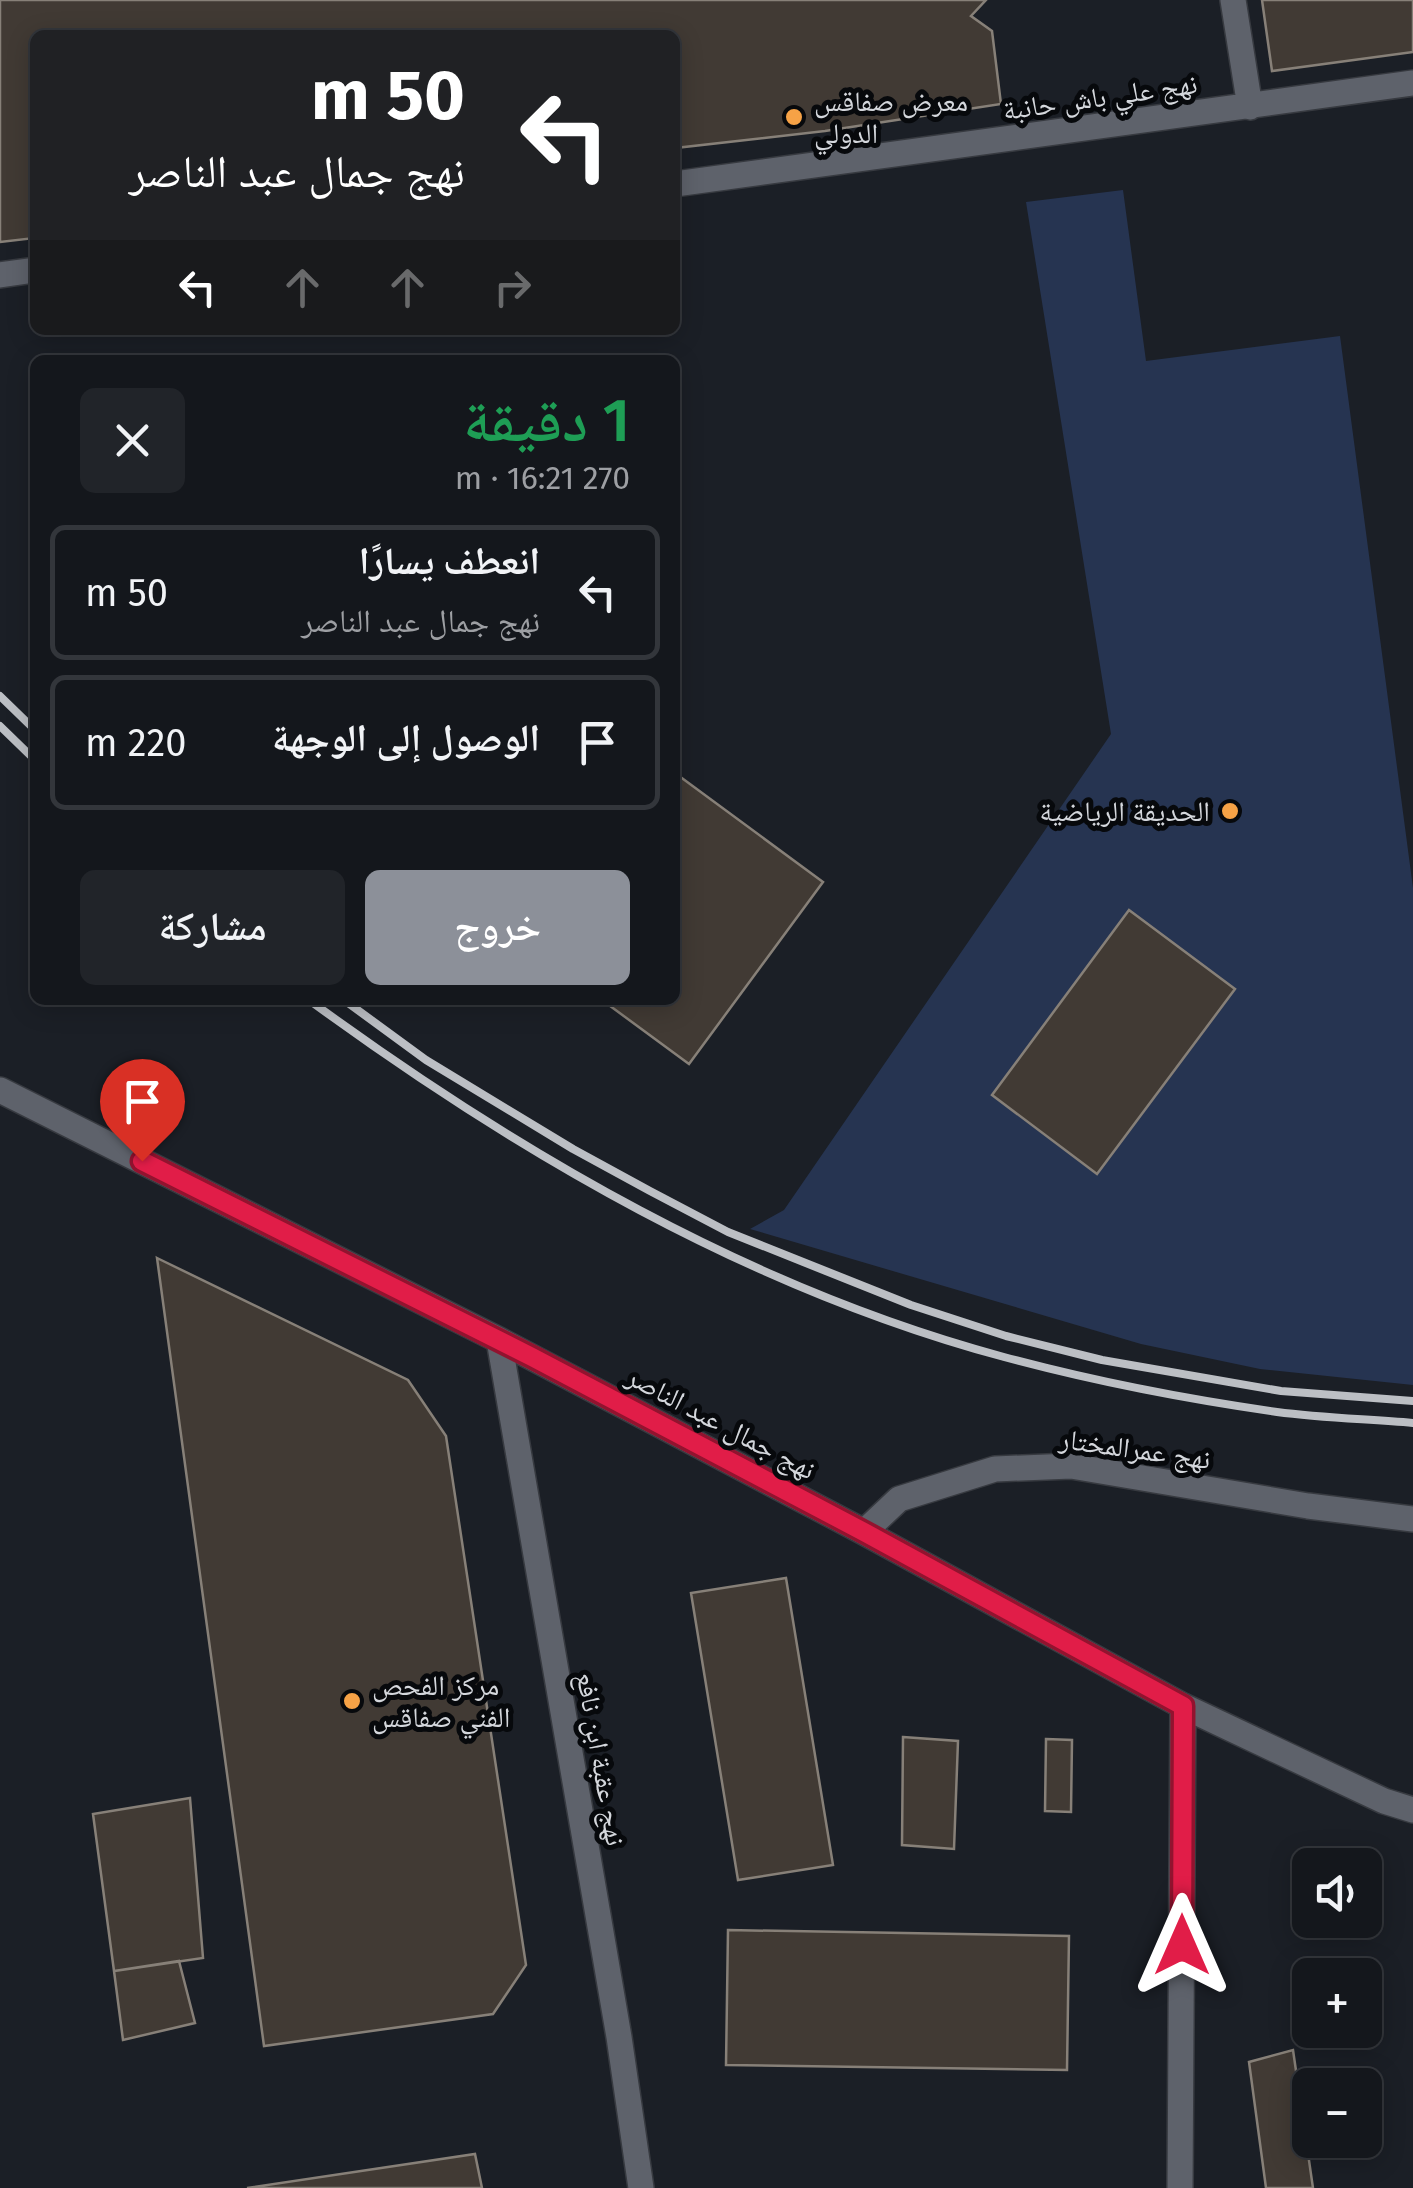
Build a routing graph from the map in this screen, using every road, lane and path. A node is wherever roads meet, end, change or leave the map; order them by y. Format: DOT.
graph roads {
  1 [pos="1233,0"];
  2 [pos="1413,83"];
  3 [pos="1250,107"];
  4 [pos="680,183"];
  5 [pos="30,271"];
  6 [pos="0,275"];
  7 [pos="0,1090"];
  8 [pos="499,1340"];
  9 [pos="1413,1519"];
  10 [pos="864,1532"];
  11 [pos="1183,1706"];
  12 [pos="1413,1810"];
  13 [pos="641,2188"];
  14 [pos="1180,2188"];
  1 -- 3 [label="street"];
  2 -- 3 [label="street, نهج علي باش حانبة"];
  3 -- 4 [label="street, نهج علي باش حانبة"];
  5 -- 6 [label="street"];
  7 -- 8 [label="street, نهج جمال عبد الناصر"];
  8 -- 10 [label="street, نهج جمال عبد الناصر"];
  8 -- 13 [label="street, نهج عقبة ابن نافع"];
  9 -- 10 [label="street, نهج عمرالمختار"];
  10 -- 11 [label="street, نهج جمال عبد الناصر"];
  11 -- 12 [label="street, نهج جمال عبد الناصر"];
  11 -- 14 [label="street"];
}
